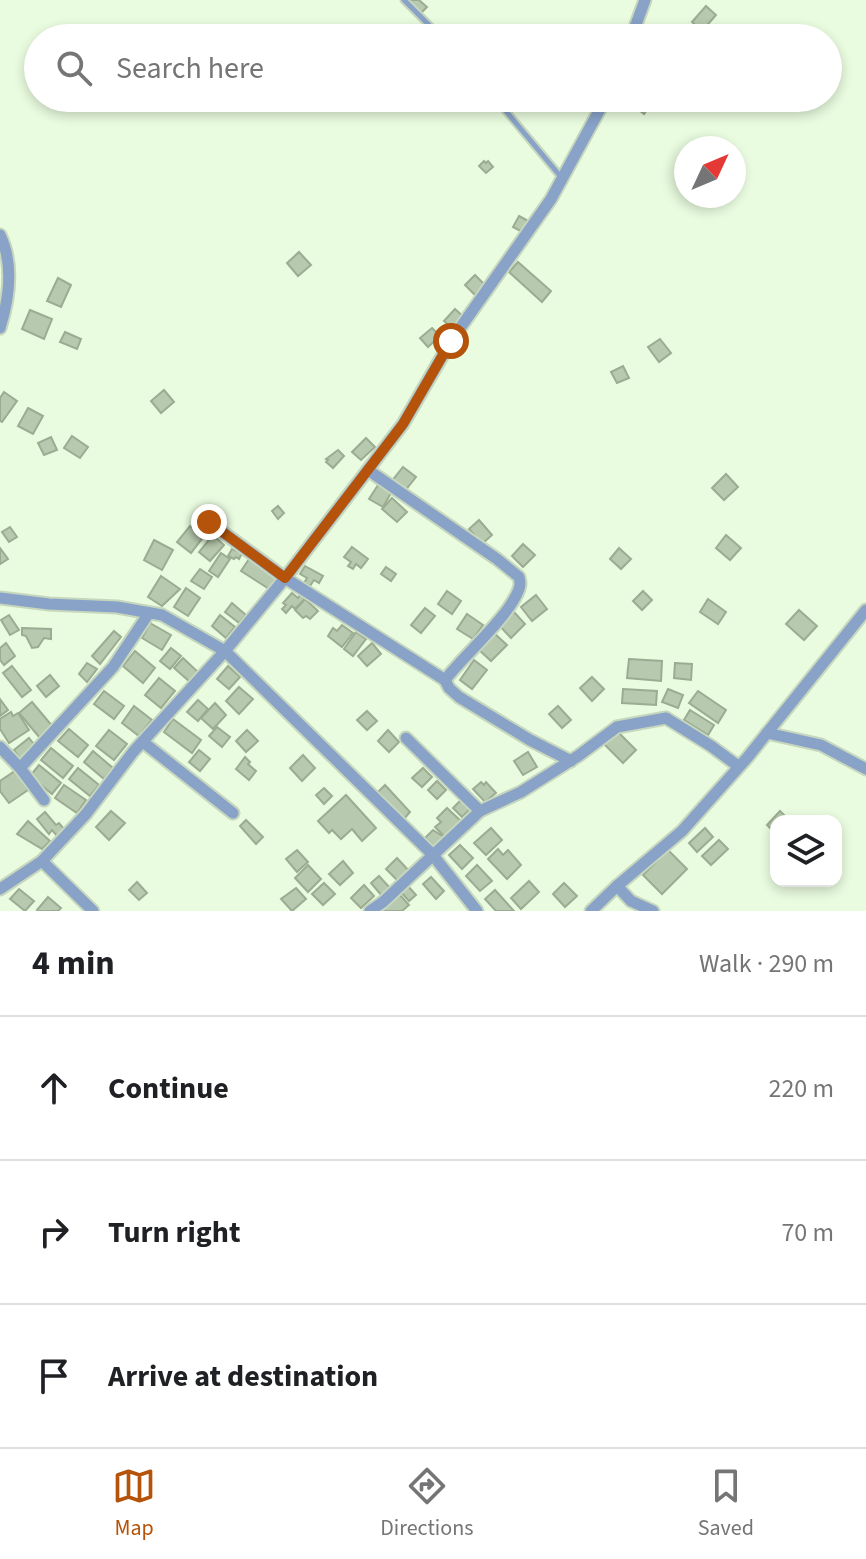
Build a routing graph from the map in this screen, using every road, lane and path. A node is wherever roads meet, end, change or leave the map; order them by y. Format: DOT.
graph roads {
  1 [pos="404,0"];
  2 [pos="645,0"];
  3 [pos="428,24"];
  4 [pos="636,24"];
  5 [pos="507,112"];
  6 [pos="598,112"];
  7 [pos="562,179"];
  8 [pos="0,235"];
  9 [pos="0,328"];
  10 [pos="368,470"];
  11 [pos="209,522"];
  12 [pos="285,578"];
  13 [pos="0,598"];
  14 [pos="866,610"];
  15 [pos="149,613"];
  16 [pos="225,651"];
  17 [pos="445,680"];
  18 [pos="767,733"];
  19 [pos="406,738"];
  20 [pos="143,742"];
  21 [pos="0,747"];
  22 [pos="571,761"];
  23 [pos="738,766"];
  24 [pos="20,768"];
  25 [pos="866,769"];
  26 [pos="44,800"];
  27 [pos="480,811"];
  28 [pos="233,813"];
  29 [pos="432,854"];
  30 [pos="42,861"];
  31 [pos="617,886"];
  32 [pos="0,889"];
  33 [pos="93,911"];
  34 [pos="370,911"];
  35 [pos="477,911"];
  36 [pos="591,911"];
  37 [pos="653,911"];
  1 -- 3 [label="lane"];
  2 -- 4 [label="street"];
  5 -- 7 [label="lane"];
  6 -- 7 [label="street"];
  7 -- 10 [label="street"];
  8 -- 9 [label="street"];
  10 -- 12 [label="street"];
  10 -- 17 [label="street"];
  11 -- 12 [label="street"];
  12 -- 16 [label="street"];
  12 -- 17 [label="street"];
  13 -- 15 [label="street"];
  14 -- 18 [label="street"];
  15 -- 16 [label="street"];
  15 -- 24 [label="street"];
  16 -- 20 [label="street"];
  16 -- 29 [label="street"];
  17 -- 22 [label="street"];
  18 -- 23 [label="street"];
  18 -- 25 [label="street"];
  19 -- 27 [label="street"];
  20 -- 28 [label="street"];
  20 -- 30 [label="street"];
  21 -- 24 [label="street"];
  22 -- 23 [label="street"];
  22 -- 27 [label="street"];
  23 -- 31 [label="street"];
  24 -- 26 [label="street"];
  27 -- 29 [label="street"];
  29 -- 34 [label="street"];
  29 -- 35 [label="street"];
  30 -- 32 [label="street"];
  30 -- 33 [label="street"];
  31 -- 36 [label="street"];
  31 -- 37 [label="street"];
}
